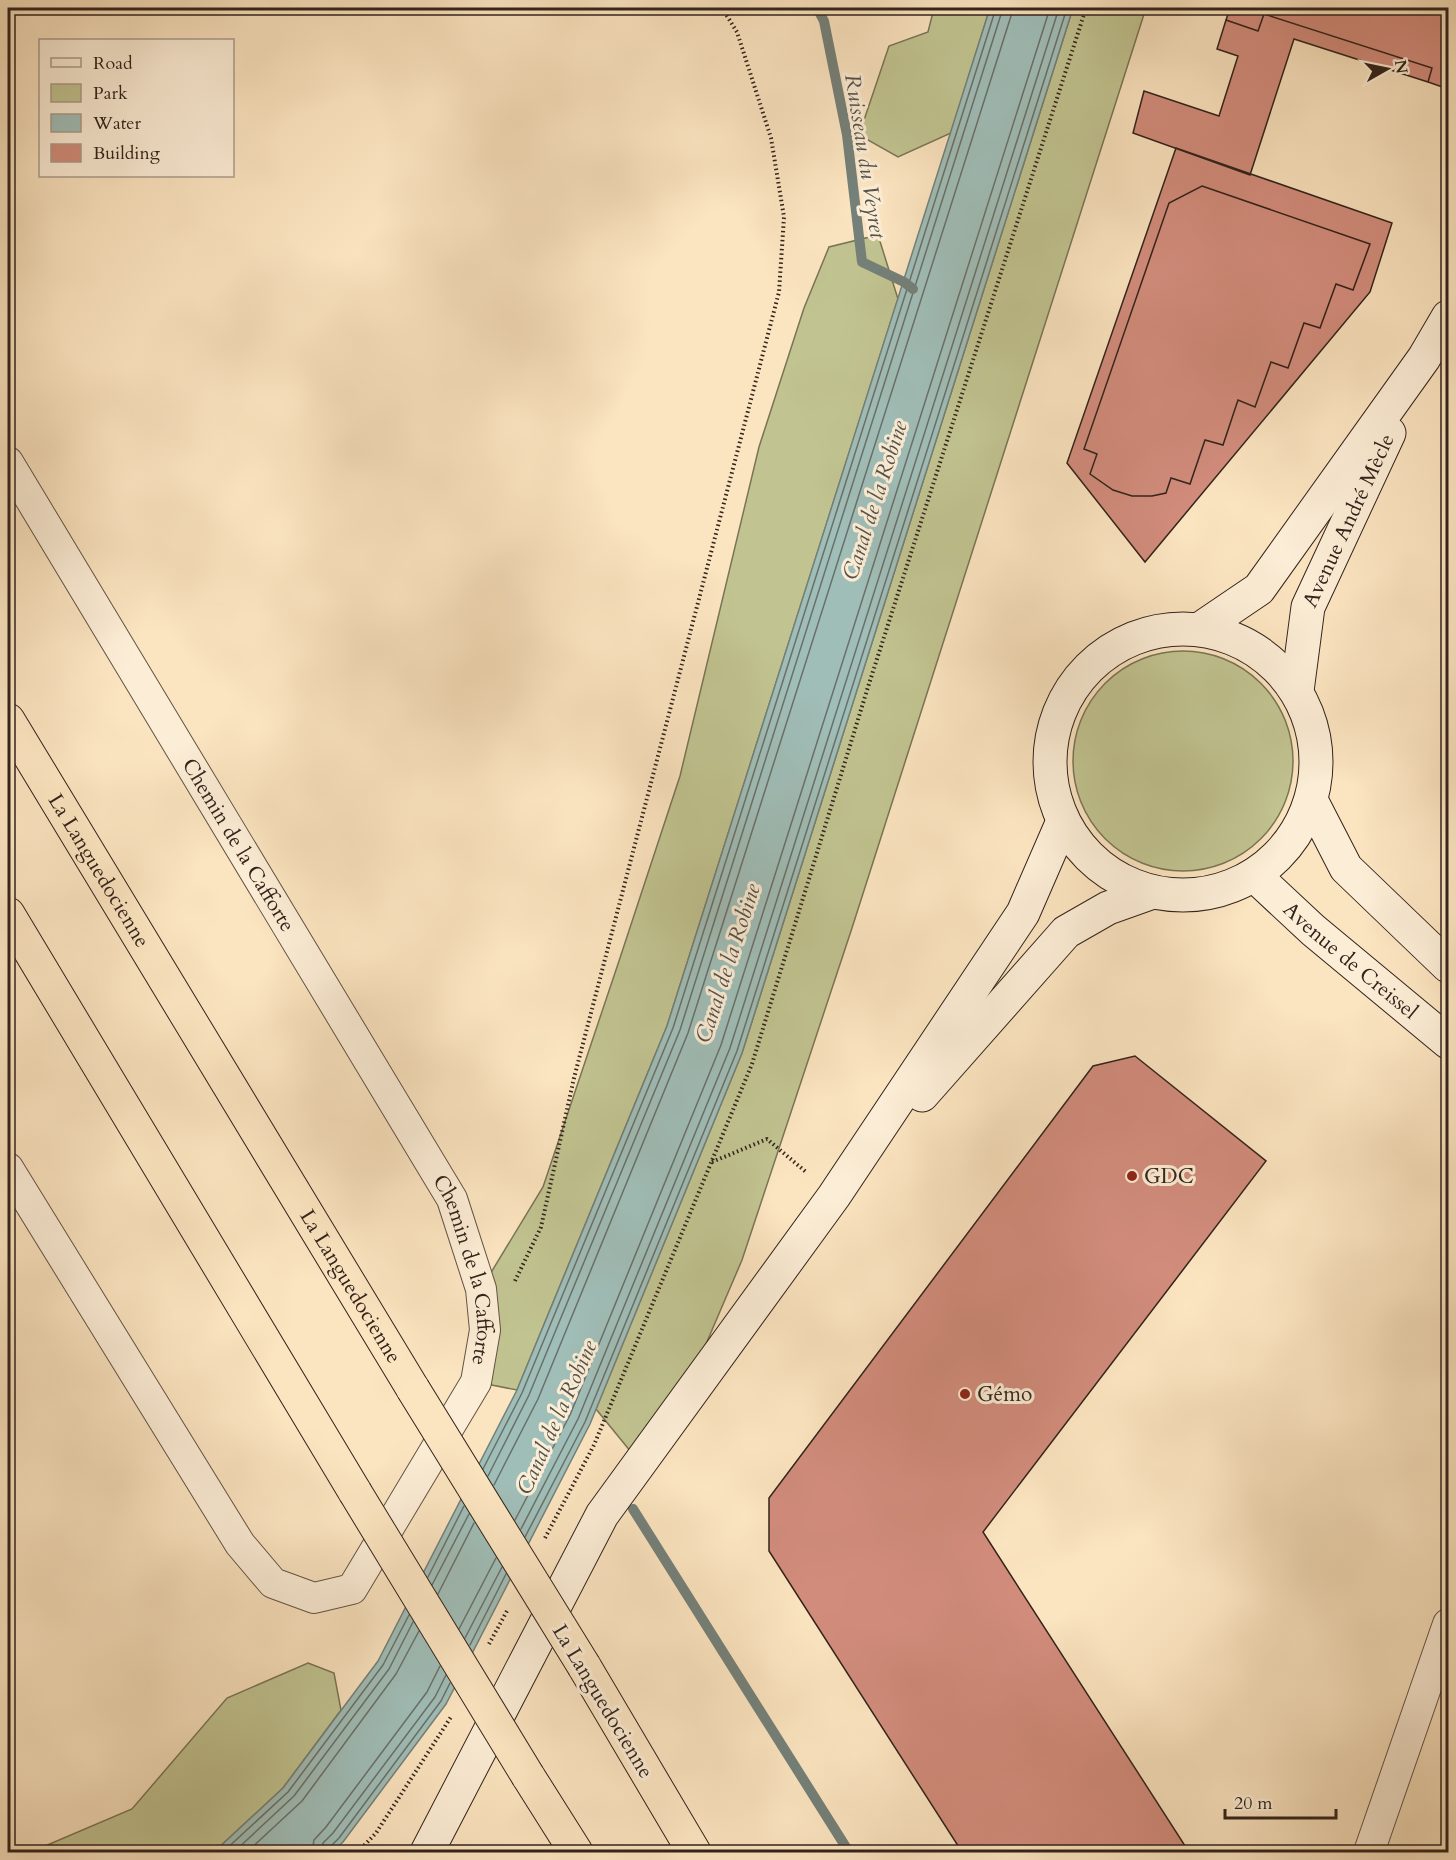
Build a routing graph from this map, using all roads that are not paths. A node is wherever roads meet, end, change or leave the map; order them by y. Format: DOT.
graph roads {
  1 [pos="1449,318"];
  2 [pos="1424,358"];
  3 [pos="8,462"];
  4 [pos="1200,629"];
  5 [pos="1296,691"];
  6 [pos="8,720"];
  7 [pos="1311,800"];
  8 [pos="1063,821"];
  9 [pos="1254,875"];
  10 [pos="1153,892"];
  11 [pos="8,914"];
  12 [pos="1449,966"];
  13 [pos="1449,1042"];
  14 [pos="8,1168"];
  15 [pos="834,1196"];
  16 [pos="1449,1624"];
  17 [pos="427,1852"];
  18 [pos="576,1852"];
  19 [pos="694,1852"];
  20 [pos="1368,1852"];
  1 -- 2 [label="street, Avenue André Mècle"];
  2 -- 4 [label="street, Avenue André Mècle"];
  2 -- 5 [label="street, Avenue André Mècle"];
  3 -- 14 [label="street, Chemin de la Cafforte"];
  4 -- 5 [label="street"];
  4 -- 8 [label="street"];
  5 -- 7 [label="street"];
  6 -- 19 [label="highway, La Languedocienne, bridge"];
  7 -- 9 [label="street"];
  7 -- 12 [label="street"];
  8 -- 10 [label="street"];
  8 -- 15 [label="street"];
  9 -- 10 [label="street"];
  9 -- 13 [label="street, Avenue de Creissel"];
  10 -- 15 [label="street"];
  11 -- 18 [label="highway, bridge"];
  15 -- 17 [label="street"];
  16 -- 20 [label="street"];
}
